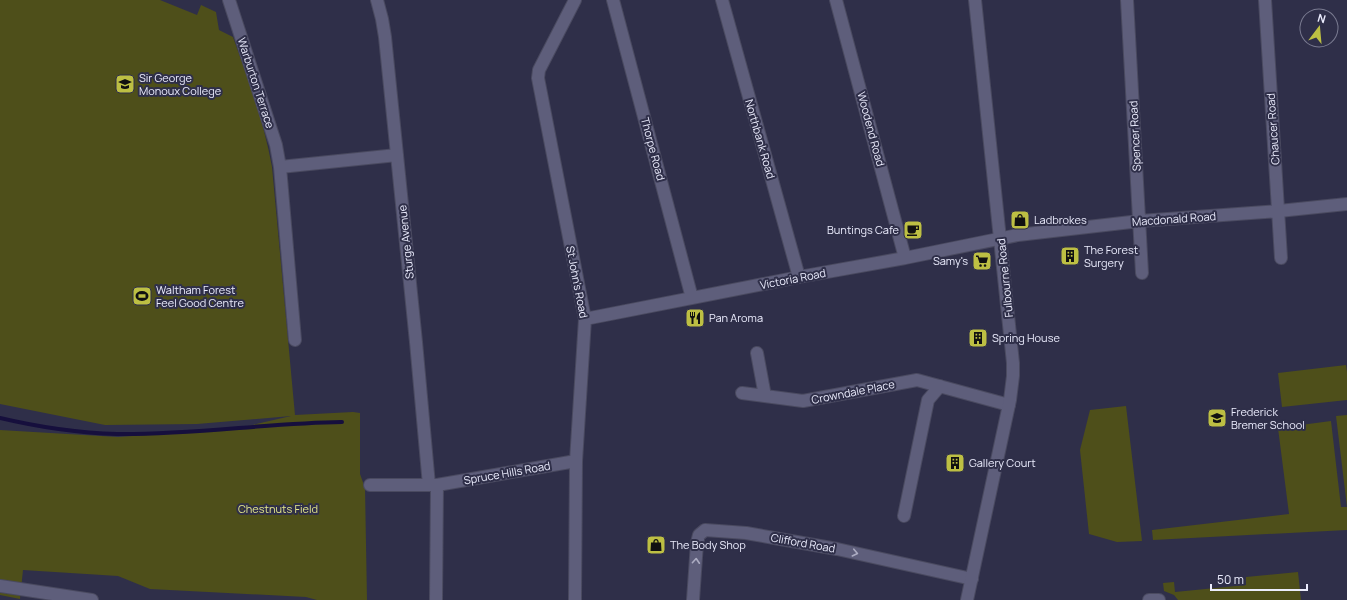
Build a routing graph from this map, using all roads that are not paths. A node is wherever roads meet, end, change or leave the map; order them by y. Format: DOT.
graph roads {
  1 [pos="229,0"];
  2 [pos="377,0"];
  3 [pos="575,0"];
  4 [pos="613,0"];
  5 [pos="722,0"];
  6 [pos="836,0"];
  7 [pos="975,0"];
  8 [pos="1127,0"];
  9 [pos="1265,0"];
  10 [pos="397,155"];
  11 [pos="280,168"];
  12 [pos="1347,204"];
  13 [pos="1278,211"];
  14 [pos="1140,221"];
  15 [pos="1001,239"];
  16 [pos="906,258"];
  17 [pos="1281,258"];
  18 [pos="1142,273"];
  19 [pos="799,277"];
  20 [pos="692,298"];
  21 [pos="585,319"];
  22 [pos="295,340"];
  23 [pos="757,353"];
  24 [pos="940,386"];
  25 [pos="742,393"];
  26 [pos="765,396"];
  27 [pos="1009,405"];
  28 [pos="576,461"];
  29 [pos="370,485"];
  30 [pos="433,485"];
  31 [pos="904,516"];
  32 [pos="972,579"];
  33 [pos="0,586"];
  34 [pos="14,594"];
  35 [pos="92,600"];
  36 [pos="436,600"];
  37 [pos="575,600"];
  38 [pos="693,600"];
  39 [pos="967,600"];
  40 [pos="1149,600"];
  41 [pos="1159,600"];
  1 -- 11 [label="street, Warburton Terrace"];
  2 -- 10 [label="street, Sturge Avenue"];
  3 -- 21 [label="street, St John's Road"];
  4 -- 20 [label="street, Thorpe Road"];
  5 -- 19 [label="street, Northbank Road"];
  6 -- 16 [label="street, Woodend Road"];
  7 -- 15 [label="street, Fulbourne Road"];
  8 -- 14 [label="street, Spencer Road"];
  9 -- 13 [label="street, Chaucer Road"];
  10 -- 11 [label="street"];
  10 -- 30 [label="street, Sturge Avenue"];
  11 -- 22 [label="street, Warburton Terrace"];
  12 -- 13 [label="street, Macdonald Road"];
  13 -- 14 [label="street, Macdonald Road"];
  13 -- 17 [label="street, Chaucer Road"];
  14 -- 15 [label="street, Macdonald Road"];
  14 -- 18 [label="street, Spencer Road"];
  15 -- 16 [label="street, Victoria Road"];
  15 -- 27 [label="street, Fulbourne Road"];
  16 -- 19 [label="street, Victoria Road"];
  19 -- 20 [label="street, Victoria Road"];
  20 -- 21 [label="street, Victoria Road"];
  21 -- 28 [label="street, St John's Road"];
  23 -- 26 [label="street"];
  24 -- 26 [label="street, Crowndale Place"];
  24 -- 27 [label="street, Crowndale Place"];
  24 -- 31 [label="street"];
  25 -- 26 [label="street, Crowndale Place"];
  27 -- 32 [label="street, Fulbourne Road"];
  28 -- 30 [label="street, Spruce Hills Road"];
  28 -- 37 [label="street, St John's Road"];
  29 -- 30 [label="street, Spruce Hills Road"];
  30 -- 36 [label="street"];
  38 -- 32 [label="street, Clifford Road, one-way"];
  32 -- 39 [label="street, Fulbourne Road"];
  33 -- 34 [label="street"];
  34 -- 35 [label="street"];
  40 -- 41 [label="street"];
}
